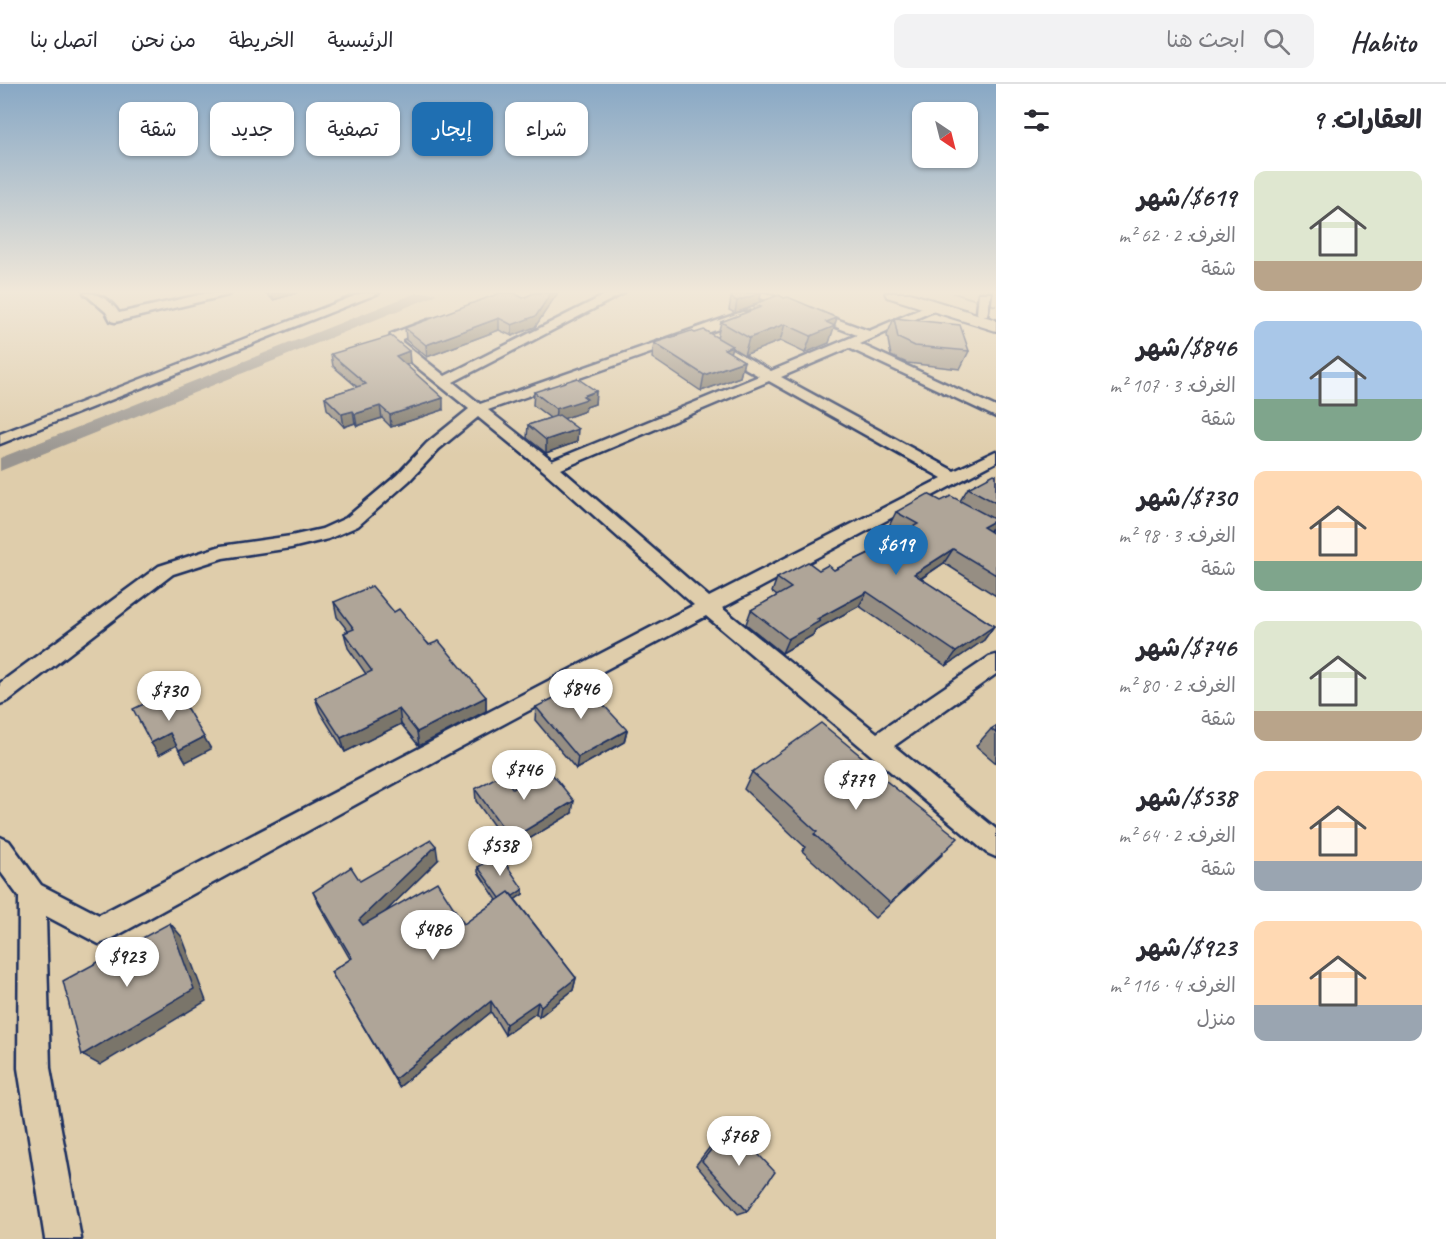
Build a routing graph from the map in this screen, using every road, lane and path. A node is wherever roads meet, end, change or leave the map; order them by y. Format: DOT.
graph roads {
  1 [pos="235,347"];
  2 [pos="403,347"];
  3 [pos="512,347"];
  4 [pos="654,347"];
  5 [pos="717,347"];
  6 [pos="839,347"];
  7 [pos="856,347"];
  8 [pos="767,377"];
  9 [pos="445,381"];
  10 [pos="478,409"];
  11 [pos="996,413"];
  12 [pos="0,439"];
  13 [pos="996,456"];
  14 [pos="550,468"];
  15 [pos="954,478"];
  16 [pos="927,492"];
  17 [pos="996,530"];
  18 [pos="707,606"];
  19 [pos="996,663"];
  20 [pos="0,695"];
  21 [pos="875,747"];
  22 [pos="996,845"];
  23 [pos="0,849"];
  24 [pos="32,894"];
  25 [pos="63,1239"];
  1 -- 12 [label="street"];
  2 -- 9 [label="street"];
  3 -- 9 [label="street"];
  4 -- 10 [label="street"];
  5 -- 8 [label="street"];
  6 -- 8 [label="street"];
  7 -- 11 [label="street"];
  8 -- 14 [label="street"];
  8 -- 15 [label="street"];
  9 -- 10 [label="street"];
  10 -- 14 [label="street"];
  10 -- 20 [label="street"];
  13 -- 15 [label="street"];
  14 -- 18 [label="street"];
  15 -- 16 [label="street"];
  16 -- 17 [label="street"];
  16 -- 18 [label="street"];
  18 -- 21 [label="street"];
  18 -- 24 [label="street"];
  19 -- 21 [label="street"];
  21 -- 22 [label="street"];
  23 -- 24 [label="street"];
  24 -- 25 [label="street"];
}
